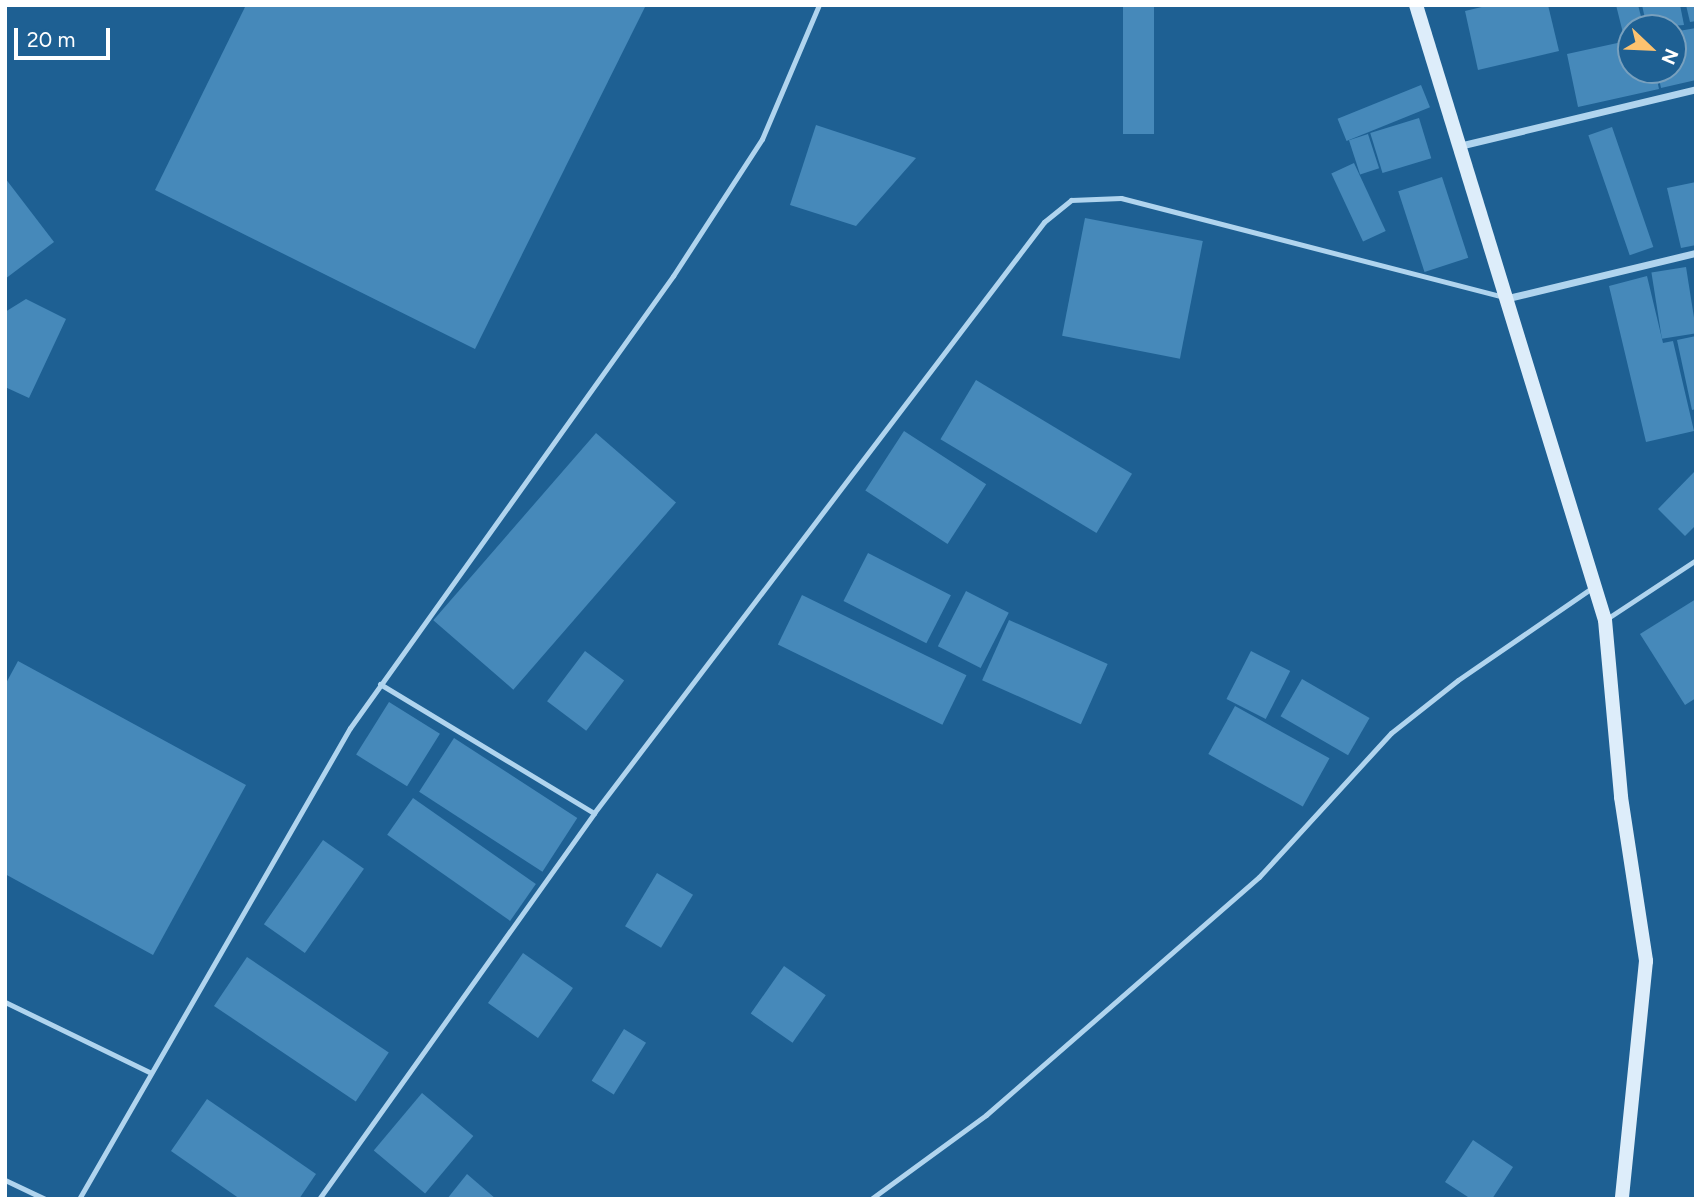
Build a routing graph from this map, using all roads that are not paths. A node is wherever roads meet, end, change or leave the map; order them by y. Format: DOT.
graph roads {
  1 [pos="819,5"];
  2 [pos="1416,5"];
  3 [pos="1696,89"];
  4 [pos="1459,146"];
  5 [pos="1696,253"];
  6 [pos="1508,298"];
  7 [pos="1696,560"];
  8 [pos="1595,586"];
  9 [pos="1605,620"];
  10 [pos="380,684"];
  11 [pos="594,813"];
  12 [pos="5,1002"];
  13 [pos="151,1073"];
  14 [pos="5,1180"];
  15 [pos="45,1199"];
  16 [pos="79,1199"];
  17 [pos="319,1199"];
  18 [pos="871,1199"];
  19 [pos="1622,1199"];
  1 -- 10 [label="lane"];
  2 -- 4 [label="street"];
  3 -- 4 [label="street"];
  4 -- 6 [label="street"];
  5 -- 6 [label="street"];
  6 -- 8 [label="street"];
  6 -- 11 [label="lane"];
  7 -- 9 [label="lane"];
  8 -- 9 [label="street"];
  8 -- 18 [label="lane"];
  9 -- 19 [label="street"];
  10 -- 11 [label="lane"];
  10 -- 13 [label="lane"];
  11 -- 17 [label="lane"];
  12 -- 13 [label="lane"];
  13 -- 16 [label="lane"];
  14 -- 15 [label="lane"];
}
